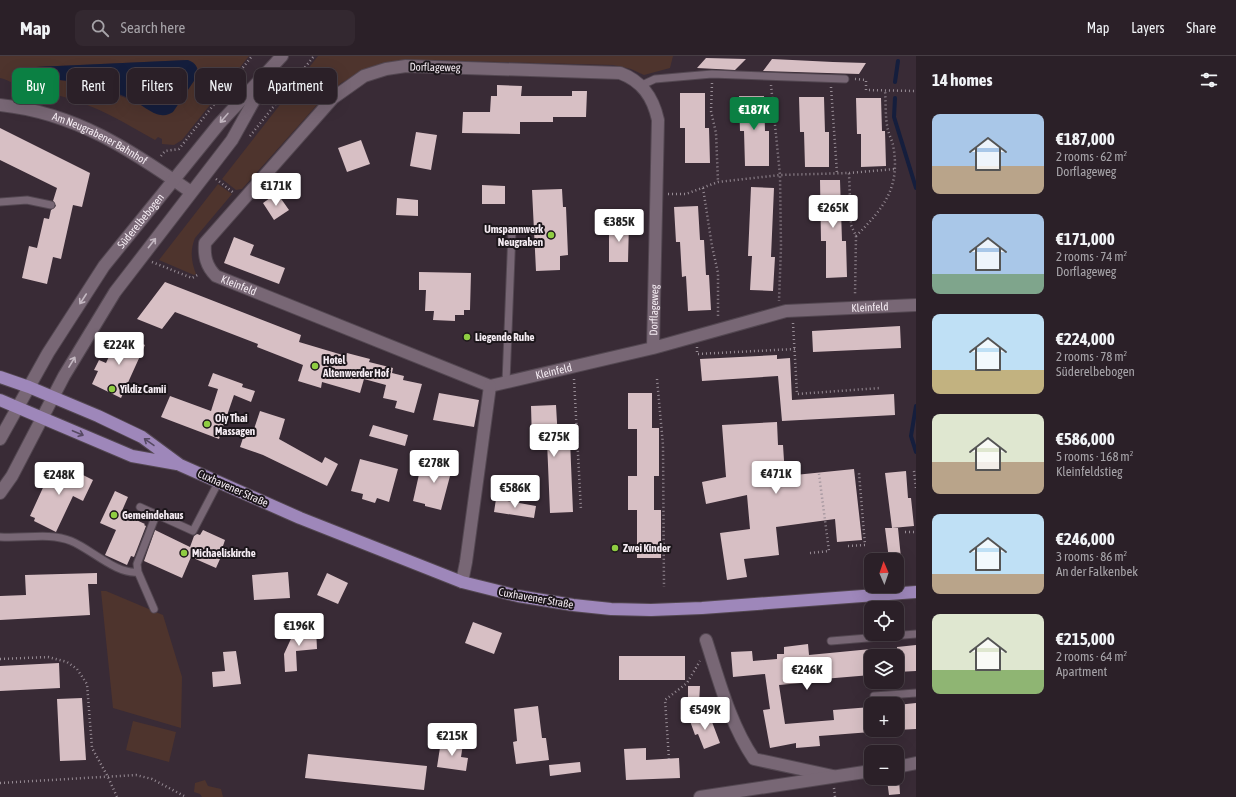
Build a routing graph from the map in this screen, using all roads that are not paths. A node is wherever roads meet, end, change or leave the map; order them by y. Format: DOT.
graph roads {
  1 [pos="282,56"];
  2 [pos="273,68"];
  3 [pos="844,79"];
  4 [pos="642,85"];
  5 [pos="254,87"];
  6 [pos="254,101"];
  7 [pos="0,106"];
  8 [pos="174,180"];
  9 [pos="191,192"];
  10 [pos="0,202"];
  11 [pos="51,205"];
  12 [pos="512,231"];
  13 [pos="209,269"];
  14 [pos="916,305"];
  15 [pos="652,348"];
  16 [pos="0,377"];
  17 [pos="506,382"];
  18 [pos="490,386"];
  19 [pos="29,387"];
  20 [pos="53,397"];
  21 [pos="0,400"];
  22 [pos="17,407"];
  23 [pos="42,417"];
  24 [pos="0,438"];
  25 [pos="180,464"];
  26 [pos="219,481"];
  27 [pos="0,493"];
  28 [pos="140,507"];
  29 [pos="156,515"];
  30 [pos="0,537"];
  31 [pos="138,572"];
  32 [pos="462,582"];
  33 [pos="916,592"];
  34 [pos="154,609"];
  35 [pos="916,634"];
  36 [pos="706,640"];
  37 [pos="831,641"];
  38 [pos="916,693"];
  39 [pos="874,696"];
  40 [pos="916,763"];
  41 [pos="904,766"];
  42 [pos="864,772"];
  43 [pos="833,776"];
  44 [pos="700,797"];
  1 -- 2 [label="street, Süderelbebogen"];
  3 -- 4 [label="lane"];
  4 -- 13 [label="street, Dorflageweg"];
  4 -- 15 [label="street, Dorflageweg"];
  5 -- 8 [label="street, Süderelbebogen, one-way"];
  6 -- 9 [label="street, Süderelbebogen"];
  7 -- 8 [label="street, Am Neugrabener Bahnhof"];
  8 -- 9 [label="street, Am Neugrabener Bahnhof"];
  8 -- 19 [label="street, Süderelbebogen, one-way"];
  20 -- 9 [label="street, Süderelbebogen, one-way"];
  10 -- 11 [label="lane"];
  12 -- 17 [label="lane"];
  13 -- 18 [label="street, Kleinfeld"];
  14 -- 15 [label="street, Kleinfeld"];
  15 -- 17 [label="street, Kleinfeld"];
  16 -- 19 [label="main road, Cuxhavener Straße"];
  17 -- 18 [label="street, Kleinfeld"];
  18 -- 32 [label="street"];
  19 -- 20 [label="main road, Cuxhavener Straße"];
  19 -- 22 [label="street, Süderelbebogen"];
  20 -- 23 [label="street, Süderelbebogen"];
  25 -- 20 [label="main road, Cuxhavener Straße, one-way"];
  21 -- 22 [label="main road, Cuxhavener Straße"];
  22 -- 23 [label="main road, Cuxhavener Straße"];
  22 -- 24 [label="street, Süderelbebogen"];
  23 -- 25 [label="main road, Cuxhavener Straße, one-way"];
  23 -- 27 [label="street, Süderelbebogen"];
  25 -- 26 [label="main road, Cuxhavener Straße"];
  26 -- 29 [label="lane"];
  26 -- 32 [label="main road, Cuxhavener Straße"];
  28 -- 29 [label="lane"];
  29 -- 31 [label="lane"];
  30 -- 31 [label="lane"];
  31 -- 34 [label="lane"];
  32 -- 33 [label="main road, Cuxhavener Straße"];
  35 -- 37 [label="lane"];
  36 -- 43 [label="street"];
  38 -- 39 [label="lane"];
  40 -- 41 [label="street"];
  42 -- 43 [label="street"];
  43 -- 44 [label="street"];
}
